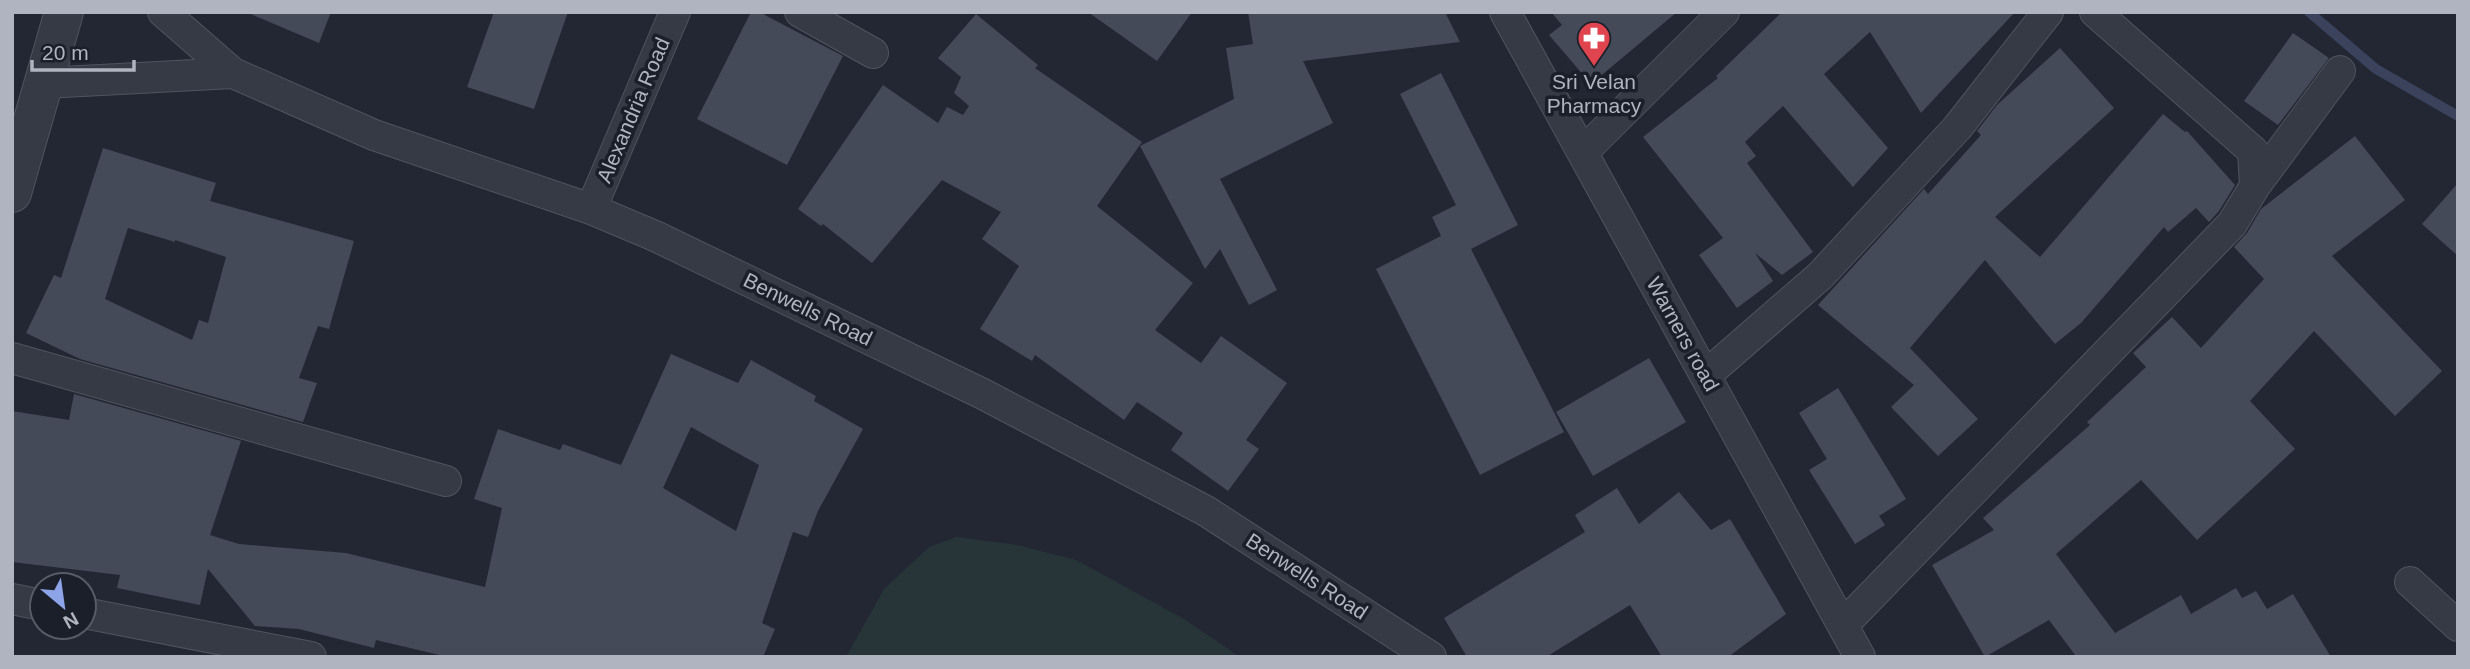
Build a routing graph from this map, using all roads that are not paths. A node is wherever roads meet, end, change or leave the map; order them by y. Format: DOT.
graph roads {
  1 [pos="64,12"];
  2 [pos="163,12"];
  3 [pos="675,12"];
  4 [pos="800,12"];
  5 [pos="1505,12"];
  6 [pos="1724,12"];
  7 [pos="2048,12"];
  8 [pos="2095,12"];
  9 [pos="873,53"];
  10 [pos="2340,71"];
  11 [pos="233,73"];
  12 [pos="44,83"];
  13 [pos="1583,152"];
  14 [pos="2255,186"];
  15 [pos="12,193"];
  16 [pos="592,209"];
  17 [pos="12,358"];
  18 [pos="1706,375"];
  19 [pos="446,481"];
  20 [pos="2410,582"];
  21 [pos="98,616"];
  22 [pos="1843,625"];
  23 [pos="2458,626"];
  24 [pos="311,657"];
  25 [pos="1431,657"];
  26 [pos="1860,657"];
  1 -- 12 [label="street"];
  2 -- 11 [label="street, Benwells Road"];
  3 -- 16 [label="street, Alexandria Road"];
  4 -- 9 [label="street"];
  5 -- 13 [label="street, Warners road"];
  6 -- 13 [label="street"];
  7 -- 18 [label="street"];
  8 -- 14 [label="street"];
  10 -- 14 [label="street"];
  11 -- 12 [label="street"];
  11 -- 16 [label="street, Benwells Road"];
  12 -- 15 [label="street"];
  13 -- 18 [label="street, Warners road"];
  14 -- 22 [label="street"];
  16 -- 25 [label="street, Benwells Road"];
  17 -- 19 [label="street"];
  18 -- 22 [label="street, Warners road"];
  20 -- 23 [label="street"];
  21 -- 24 [label="street"];
  22 -- 26 [label="street, Warners road"];
}
